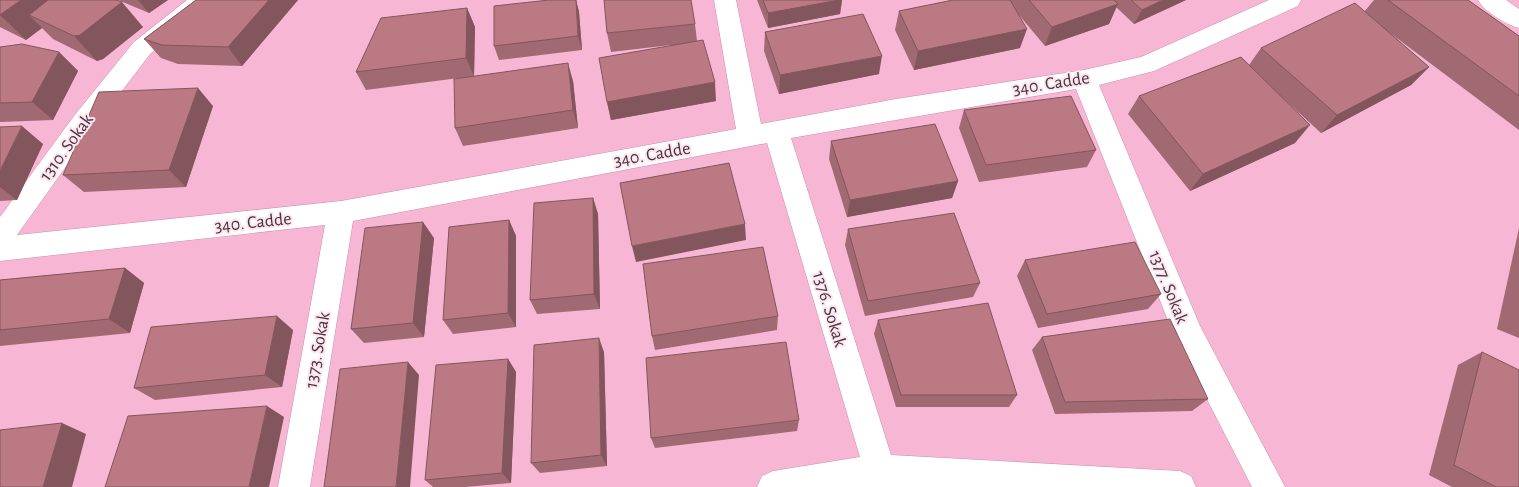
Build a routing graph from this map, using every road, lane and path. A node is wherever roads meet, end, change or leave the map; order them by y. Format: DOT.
graph roads {
  1 [pos="202,0"];
  2 [pos="725,0"];
  3 [pos="1290,0"];
  4 [pos="1489,0"];
  5 [pos="1519,20"];
  6 [pos="1084,79"];
  7 [pos="763,133"];
  8 [pos="341,212"];
  9 [pos="0,238"];
  10 [pos="0,249"];
  11 [pos="878,478"];
  12 [pos="294,487"];
  13 [pos="773,487"];
  14 [pos="1180,487"];
  15 [pos="1269,487"];
  1 -- 9 [label="street, 1310. Sokak"];
  2 -- 7 [label="street, 1376. Sokak"];
  3 -- 6 [label="street, 340. Cadde"];
  4 -- 5 [label="street"];
  6 -- 7 [label="street, 340. Cadde"];
  6 -- 15 [label="street, 1377. Sokak"];
  7 -- 8 [label="street, 340. Cadde"];
  7 -- 11 [label="street, 1376. Sokak"];
  8 -- 10 [label="street, 340. Cadde"];
  8 -- 12 [label="street, 1373. Sokak"];
  11 -- 13 [label="street"];
  11 -- 14 [label="street"];
}
